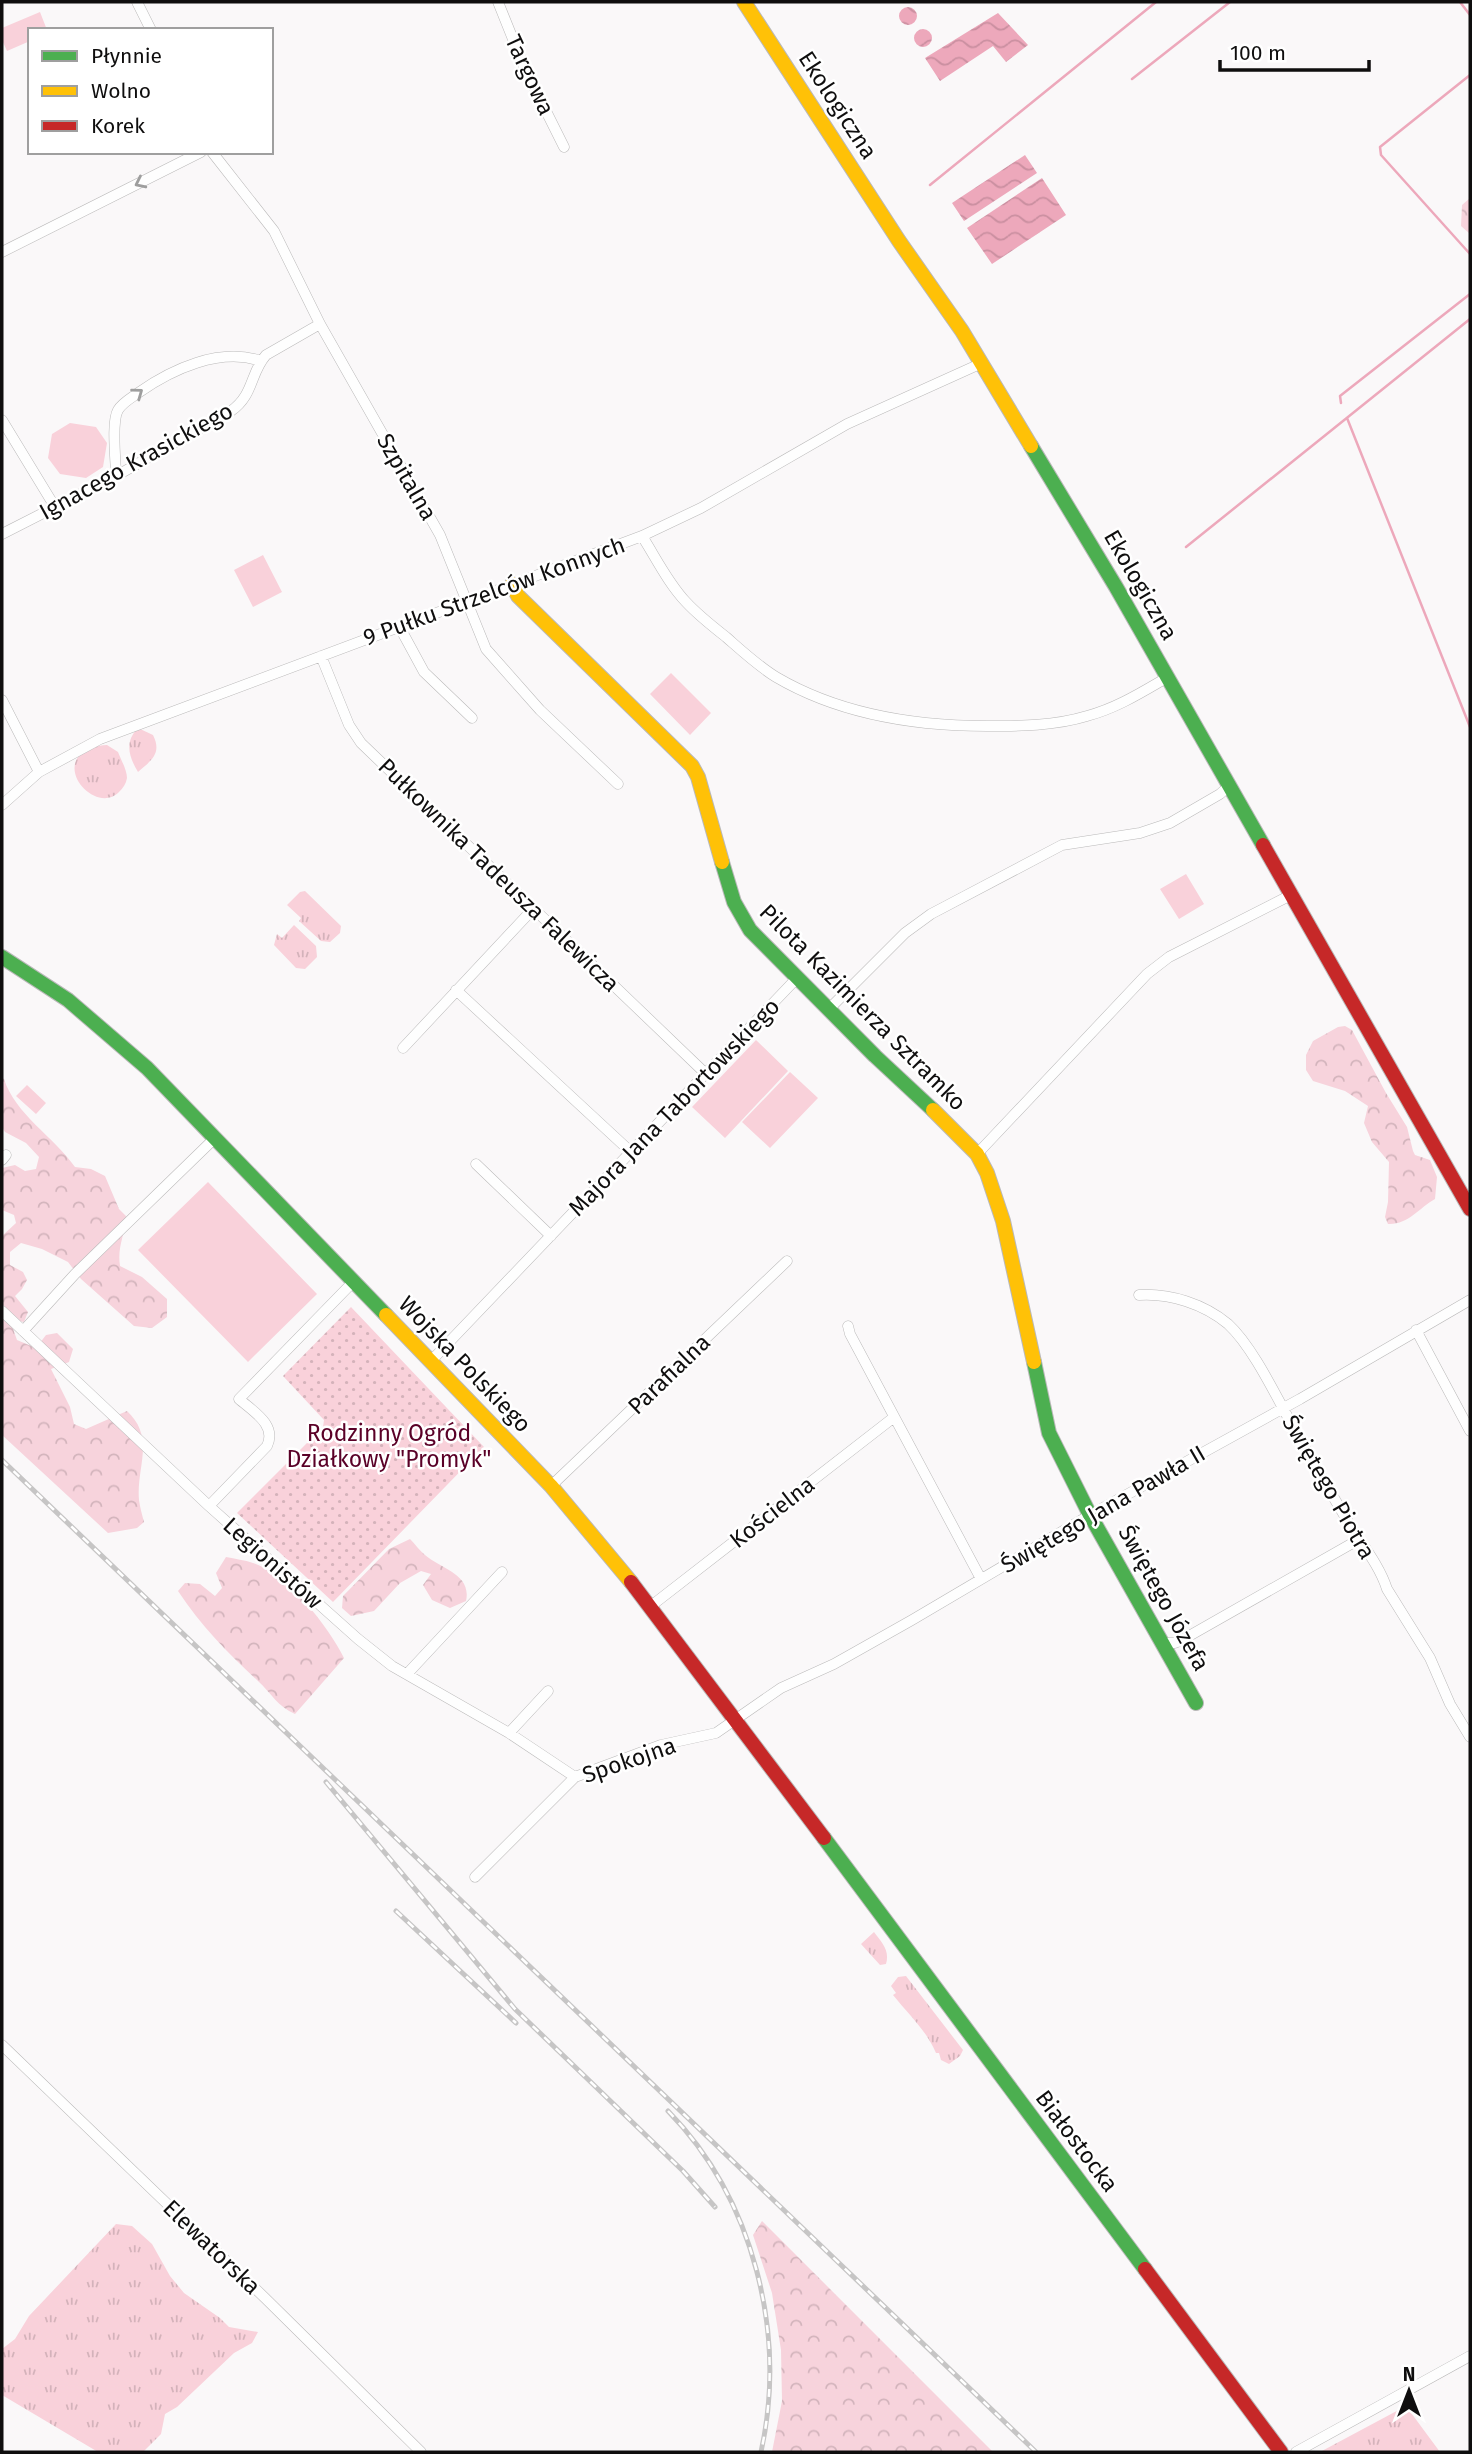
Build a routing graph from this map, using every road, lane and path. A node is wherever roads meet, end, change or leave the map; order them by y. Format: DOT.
graph roads {
  1 [pos="137,2"];
  2 [pos="498,2"];
  3 [pos="744,2"];
  4 [pos="150,28"];
  5 [pos="564,147"];
  6 [pos="197,154"];
  7 [pos="214,154"];
  8 [pos="2,252"];
  9 [pos="320,324"];
  10 [pos="261,360"];
  11 [pos="982,363"];
  12 [pos="2,420"];
  13 [pos="116,476"];
  14 [pos="55,507"];
  15 [pos="2,534"];
  16 [pos="642,536"];
  17 [pos="512,584"];
  18 [pos="467,601"];
  19 [pos="399,626"];
  20 [pos="321,656"];
  21 [pos="1168,677"];
  22 [pos="2,700"];
  23 [pos="472,718"];
  24 [pos="39,772"];
  25 [pos="618,784"];
  26 [pos="1230,785"];
  27 [pos="2,805"];
  28 [pos="1293,894"];
  29 [pos="533,909"];
  30 [pos="2,957"];
  31 [pos="797,978"];
  32 [pos="456,990"];
  33 [pos="830,1008"];
  34 [pos="403,1048"];
  35 [pos="706,1074"];
  36 [pos="216,1137"];
  37 [pos="632,1153"];
  38 [pos="977,1154"];
  39 [pos="476,1164"];
  40 [pos="1470,1209"];
  41 [pos="551,1236"];
  42 [pos="787,1261"];
  43 [pos="354,1281"];
  44 [pos="1139,1295"];
  45 [pos="1470,1300"];
  46 [pos="2,1311"];
  47 [pos="848,1326"];
  48 [pos="1416,1330"];
  49 [pos="23,1331"];
  50 [pos="431,1361"];
  51 [pos="1283,1408"];
  52 [pos="893,1418"];
  53 [pos="1470,1431"];
  54 [pos="551,1486"];
  55 [pos="209,1506"];
  56 [pos="1090,1515"];
  57 [pos="1358,1540"];
  58 [pos="502,1572"];
  59 [pos="981,1579"];
  60 [pos="651,1606"];
  61 [pos="1164,1643"];
  62 [pos="407,1674"];
  63 [pos="548,1691"];
  64 [pos="1196,1703"];
  65 [pos="736,1721"];
  66 [pos="509,1733"];
  67 [pos="1470,1737"];
  68 [pos="575,1777"];
  69 [pos="837,1857"];
  70 [pos="475,1877"];
  71 [pos="2,2045"];
  72 [pos="1470,2357"];
  73 [pos="421,2452"];
  74 [pos="1281,2452"];
  75 [pos="1296,2452"];
  1 -- 4 [label="street"];
  2 -- 5 [label="street, Targowa"];
  3 -- 11 [label="street, Ekologiczna"];
  6 -- 8 [label="street, one-way"];
  7 -- 9 [label="street, Szpitalna"];
  9 -- 10 [label="street"];
  9 -- 18 [label="street, Szpitalna"];
  10 -- 13 [label="street, Ignacego Krasickiego"];
  13 -- 10 [label="street, one-way"];
  11 -- 16 [label="street, 9 Pułku Strzelców Konnych"];
  11 -- 21 [label="street, Ekologiczna"];
  12 -- 14 [label="street"];
  13 -- 14 [label="street, Ignacego Krasickiego"];
  14 -- 15 [label="street, Ignacego Krasickiego"];
  16 -- 17 [label="street, 9 Pułku Strzelców Konnych"];
  16 -- 21 [label="street"];
  17 -- 18 [label="street, 9 Pułku Strzelców Konnych"];
  17 -- 31 [label="street, Pilota Kazimierza Sztramko"];
  18 -- 19 [label="street, 9 Pułku Strzelców Konnych"];
  18 -- 25 [label="street, Szpitalna"];
  19 -- 20 [label="street, 9 Pułku Strzelców Konnych"];
  19 -- 23 [label="street"];
  20 -- 24 [label="street, 9 Pułku Strzelców Konnych"];
  20 -- 29 [label="street, Pułkownika Tadeusza Falewicza"];
  21 -- 26 [label="street, Ekologiczna"];
  22 -- 24 [label="street"];
  24 -- 27 [label="street, 9 Pułku Strzelców Konnych"];
  26 -- 28 [label="street, Ekologiczna"];
  26 -- 33 [label="street"];
  28 -- 38 [label="street"];
  28 -- 40 [label="street, Ekologiczna"];
  29 -- 32 [label="street"];
  29 -- 35 [label="street, Pułkownika Tadeusza Falewicza"];
  30 -- 36 [label="street, Wojska Polskiego"];
  31 -- 33 [label="street, Pilota Kazimierza Sztramko"];
  31 -- 35 [label="street, Majora Jana Tabortowskiego"];
  32 -- 34 [label="street"];
  32 -- 37 [label="street"];
  33 -- 38 [label="street, Pilota Kazimierza Sztramko"];
  35 -- 37 [label="street, Majora Jana Tabortowskiego"];
  36 -- 43 [label="street, Wojska Polskiego"];
  36 -- 49 [label="street"];
  37 -- 41 [label="street, Majora Jana Tabortowskiego"];
  38 -- 56 [label="street, Pilota Kazimierza Sztramko"];
  39 -- 41 [label="street, Majora Jana Tabortowskiego"];
  41 -- 50 [label="street, Majora Jana Tabortowskiego"];
  42 -- 54 [label="street, Parafialna"];
  43 -- 50 [label="street, Wojska Polskiego"];
  43 -- 55 [label="street"];
  44 -- 51 [label="street, Świętego Piotra"];
  45 -- 48 [label="street, Świętego Jana Pawła II"];
  46 -- 49 [label="street, Legionistów"];
  47 -- 52 [label="street"];
  48 -- 51 [label="street, Świętego Jana Pawła II"];
  48 -- 53 [label="street"];
  49 -- 55 [label="street, Legionistów"];
  50 -- 54 [label="street, Wojska Polskiego"];
  51 -- 56 [label="street, Świętego Jana Pawła II"];
  51 -- 57 [label="street, Świętego Piotra"];
  52 -- 59 [label="street"];
  52 -- 60 [label="street, Kościelna"];
  54 -- 60 [label="street, Wojska Polskiego"];
  55 -- 62 [label="street, Legionistów"];
  56 -- 59 [label="street, Świętego Jana Pawła II"];
  56 -- 61 [label="street, Świętego Józefa"];
  57 -- 61 [label="street"];
  57 -- 67 [label="street, Świętego Piotra"];
  58 -- 62 [label="street"];
  59 -- 65 [label="street, Świętego Jana Pawła II"];
  60 -- 65 [label="street, Wojska Polskiego"];
  61 -- 64 [label="street, Świętego Józefa"];
  62 -- 66 [label="street, Legionistów"];
  63 -- 66 [label="street"];
  65 -- 68 [label="street, Spokojna"];
  65 -- 69 [label="street, Wojska Polskiego"];
  66 -- 68 [label="street, Legionistów"];
  68 -- 70 [label="street, Spokojna"];
  69 -- 74 [label="street, Białostocka"];
  71 -- 73 [label="street, Elewatorska"];
  72 -- 75 [label="street"];
}
